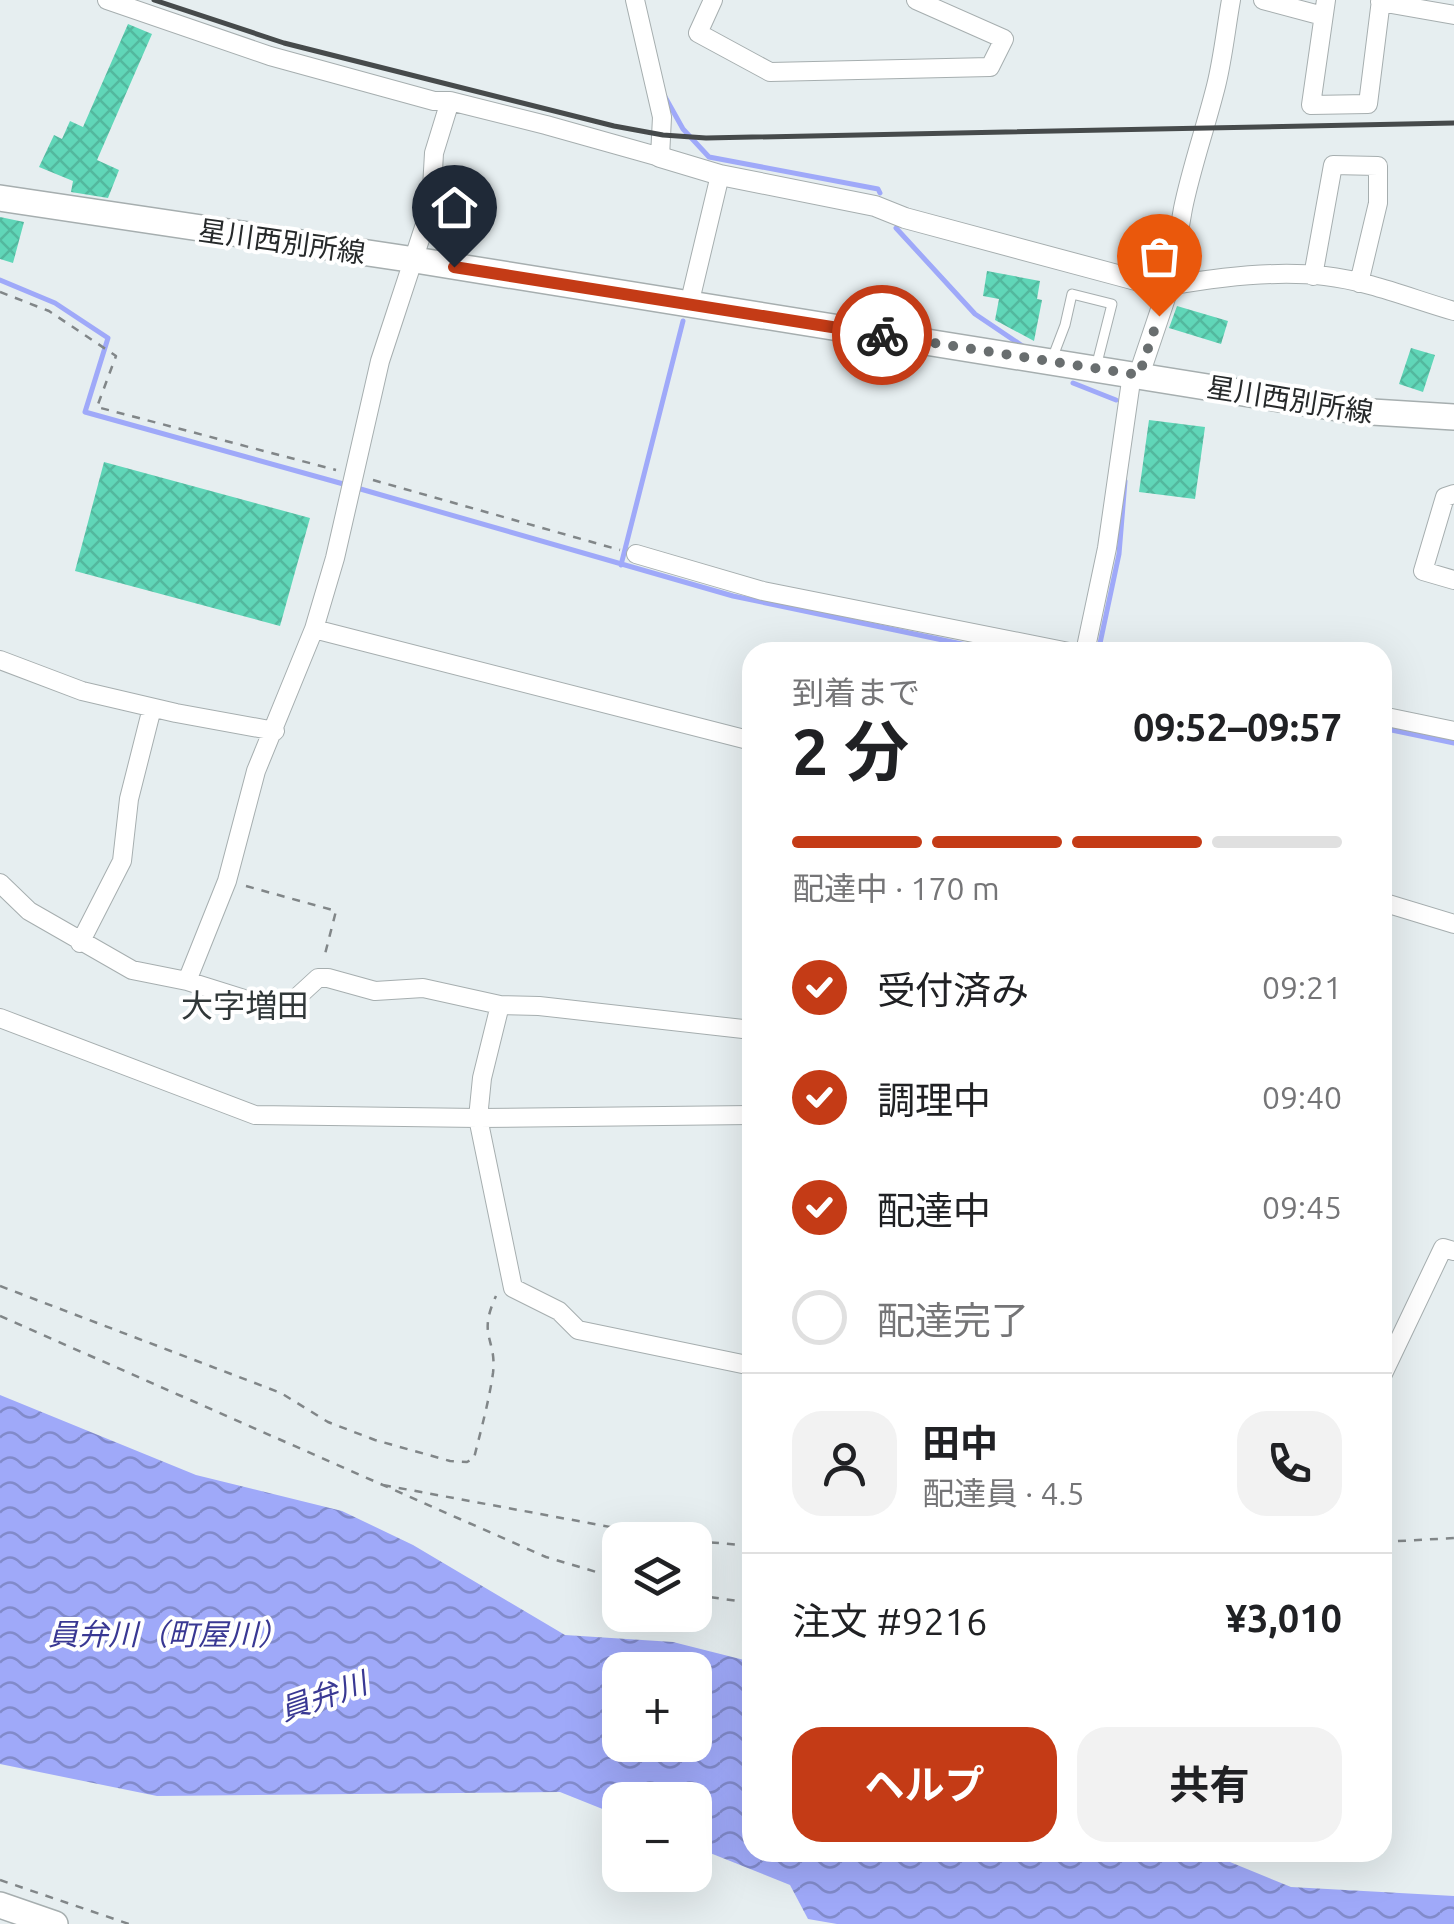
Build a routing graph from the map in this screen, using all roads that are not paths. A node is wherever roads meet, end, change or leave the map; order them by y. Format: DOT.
graph roads {
  1 [pos="106,0"];
  2 [pos="635,0"];
  3 [pos="713,0"];
  4 [pos="916,0"];
  5 [pos="1232,0"];
  6 [pos="1263,0"];
  7 [pos="1381,1"];
  8 [pos="1324,8"];
  9 [pos="1454,15"];
  10 [pos="450,101"];
  11 [pos="660,157"];
  12 [pos="720,175"];
  13 [pos="0,198"];
  14 [pos="416,260"];
  15 [pos="1074,262"];
  16 [pos="1313,276"];
  17 [pos="1359,282"];
  18 [pos="1172,286"];
  19 [pos="1072,294"];
  20 [pos="689,305"];
  21 [pos="1454,311"];
  22 [pos="1051,361"];
  23 [pos="1096,368"];
  24 [pos="1135,374"];
  25 [pos="1454,417"];
  26 [pos="1454,494"];
  27 [pos="636,554"];
  28 [pos="1454,580"];
  29 [pos="314,629"];
  30 [pos="1020,642"];
  31 [pos="1087,642"];
  32 [pos="0,660"];
  33 [pos="152,708"];
  34 [pos="1392,718"];
  35 [pos="275,730"];
  36 [pos="1454,730"];
  37 [pos="742,738"];
  38 [pos="0,883"];
  39 [pos="1392,905"];
  40 [pos="1454,924"];
  41 [pos="80,943"];
  42 [pos="187,981"];
  43 [pos="500,1006"];
  44 [pos="0,1018"];
  45 [pos="742,1029"];
  46 [pos="742,1115"];
  47 [pos="478,1118"];
  48 [pos="1454,1251"];
  49 [pos="1392,1355"];
  50 [pos="742,1364"];
  51 [pos="0,1905"];
  52 [pos="55,1924"];
  1 -- 10 [label="street"];
  2 -- 11 [label="street"];
  3 -- 4 [label="street"];
  5 -- 18 [label="street"];
  6 -- 8 [label="street"];
  7 -- 8 [label="street"];
  7 -- 9 [label="street"];
  10 -- 11 [label="street"];
  10 -- 14 [label="street"];
  11 -- 12 [label="street"];
  12 -- 15 [label="street"];
  12 -- 20 [label="street"];
  13 -- 14 [label="main road, 星川西別所線"];
  14 -- 20 [label="main road, 星川西別所線"];
  14 -- 29 [label="street"];
  15 -- 18 [label="street"];
  15 -- 19 [label="lane"];
  16 -- 17 [label="street"];
  16 -- 17 [label="street"];
  16 -- 18 [label="street"];
  17 -- 21 [label="street"];
  18 -- 24 [label="street"];
  19 -- 22 [label="lane"];
  19 -- 23 [label="lane"];
  20 -- 22 [label="main road, 星川西別所線"];
  22 -- 23 [label="main road, 星川西別所線"];
  23 -- 24 [label="main road, 星川西別所線"];
  24 -- 25 [label="main road, 星川西別所線"];
  24 -- 31 [label="street"];
  26 -- 28 [label="street"];
  27 -- 30 [label="street"];
  29 -- 35 [label="street"];
  29 -- 37 [label="street"];
  32 -- 33 [label="street"];
  33 -- 35 [label="street"];
  33 -- 41 [label="street"];
  34 -- 36 [label="street"];
  35 -- 42 [label="street"];
  38 -- 41 [label="street"];
  39 -- 40 [label="street"];
  41 -- 42 [label="street"];
  42 -- 43 [label="street"];
  43 -- 45 [label="street"];
  43 -- 47 [label="street"];
  44 -- 47 [label="street"];
  46 -- 47 [label="street"];
  47 -- 50 [label="street"];
  48 -- 49 [label="street"];
  51 -- 52 [label="main road"];
}
